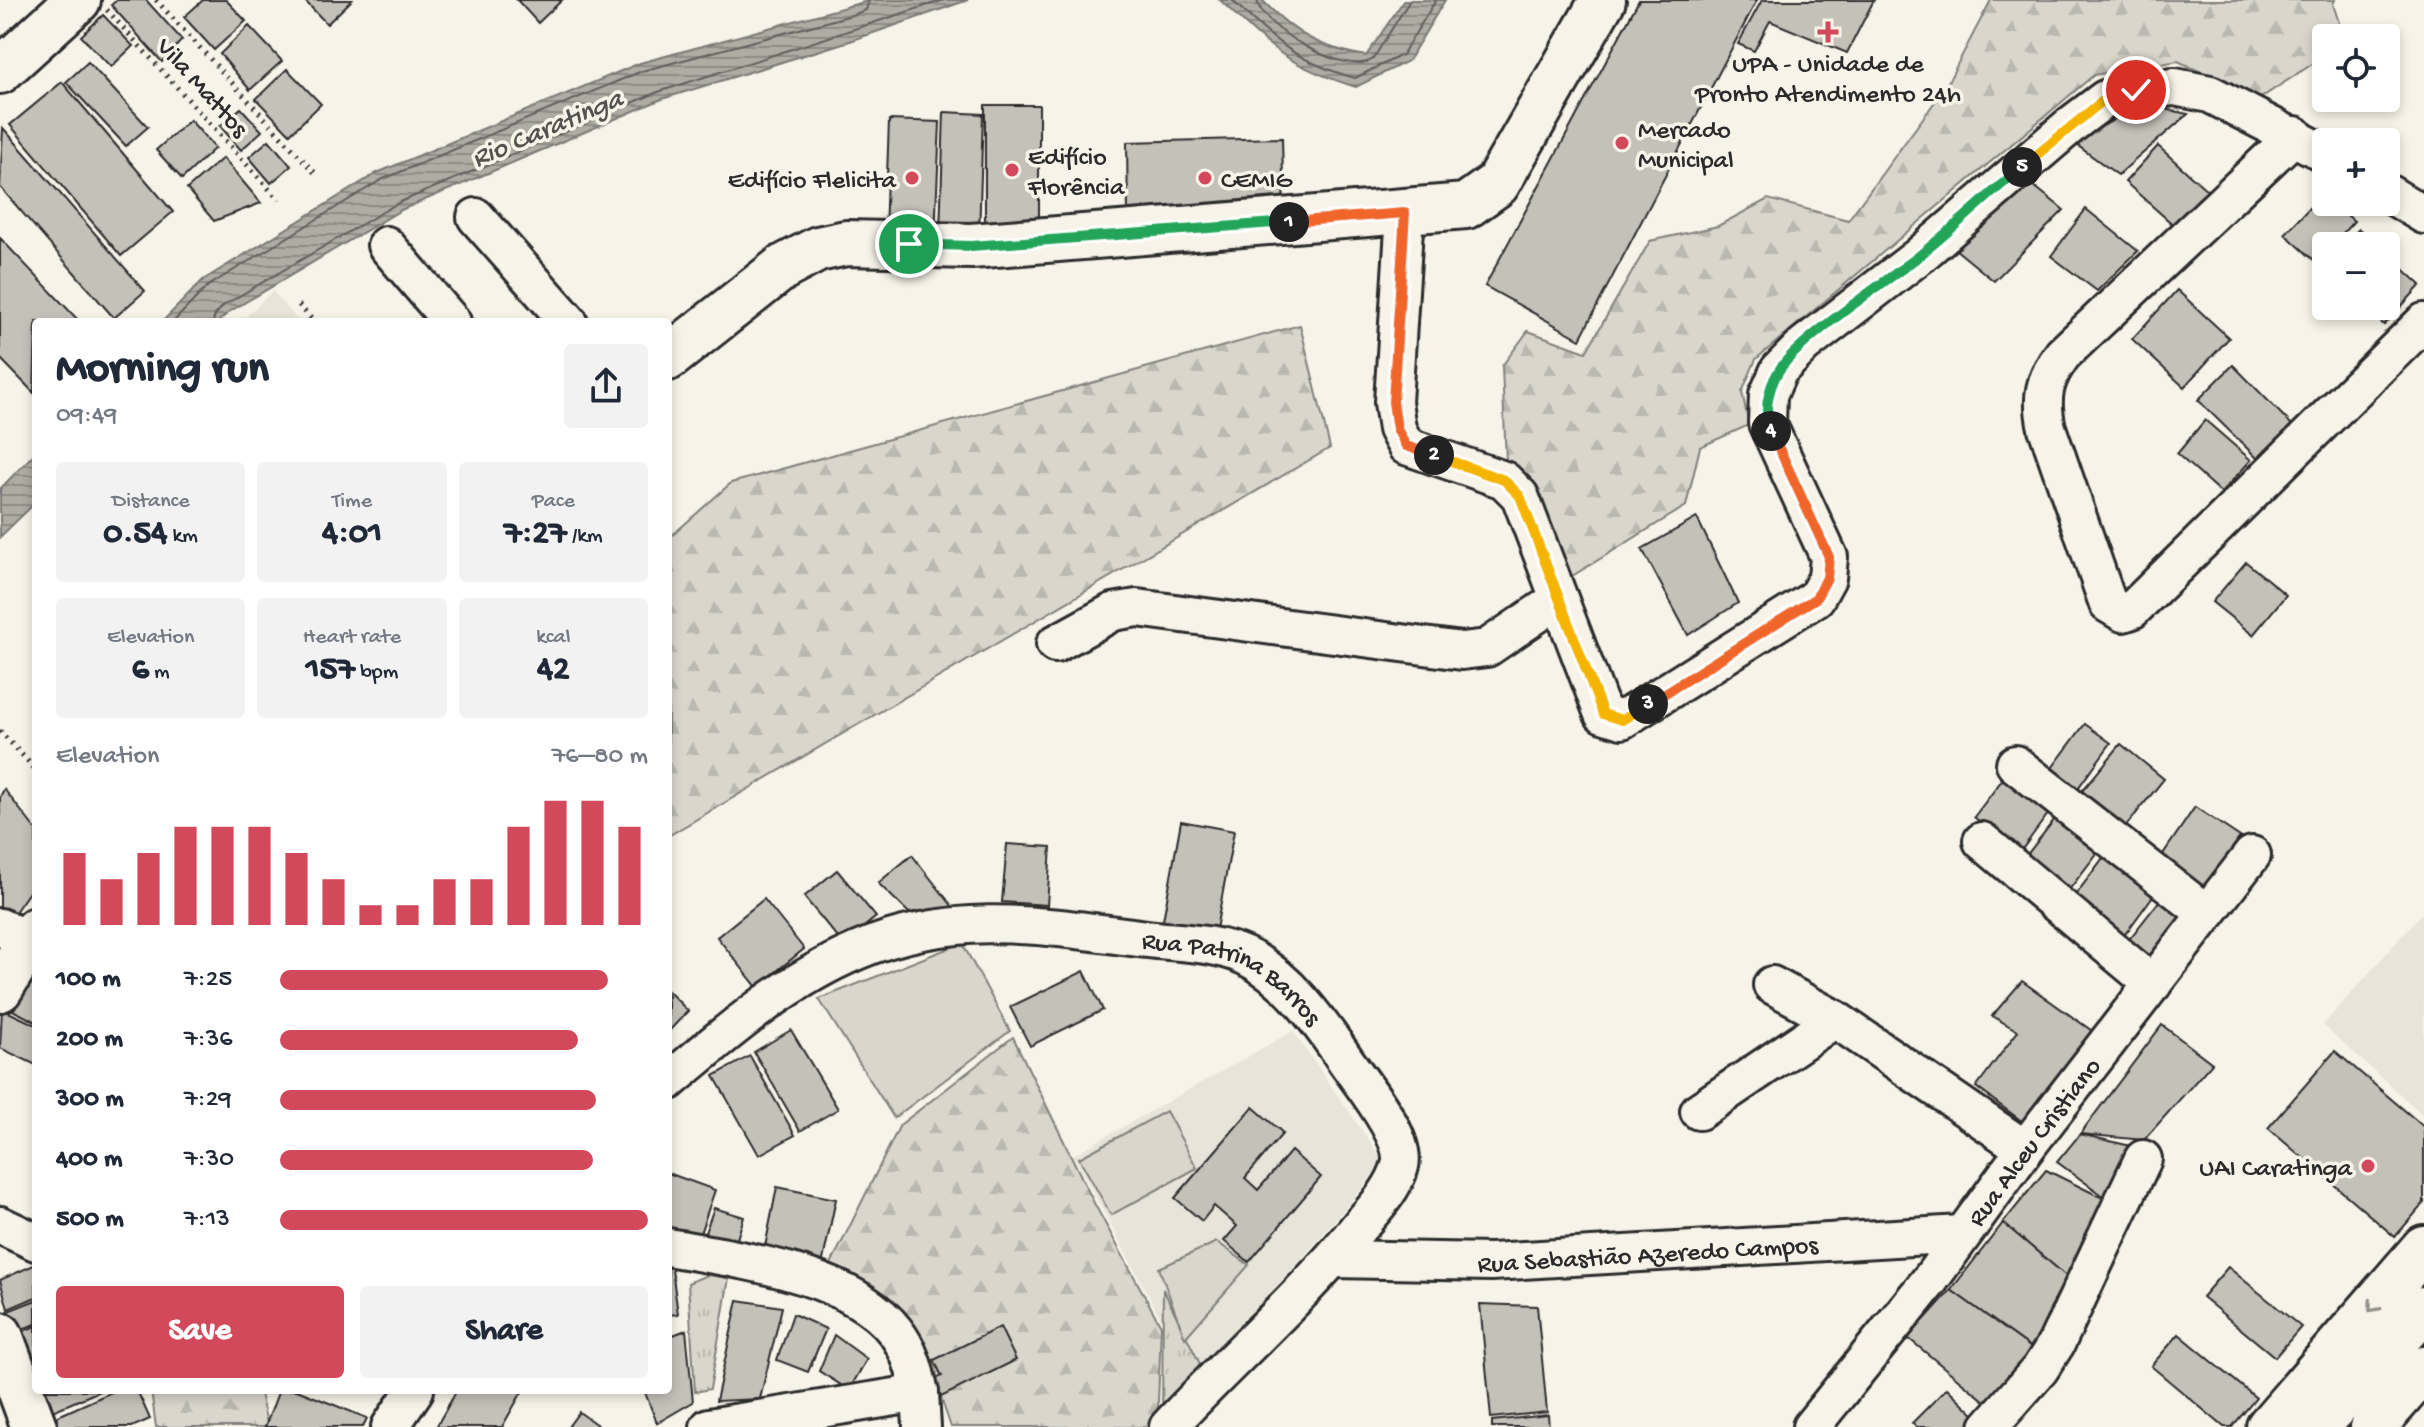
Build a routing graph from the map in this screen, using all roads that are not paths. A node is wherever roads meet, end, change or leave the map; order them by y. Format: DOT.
graph roads {
  1 [pos="78,0"];
  2 [pos="1603,0"];
  3 [pos="0,71"];
  4 [pos="2295,135"];
  5 [pos="2312,145"];
  6 [pos="2400,200"];
  7 [pos="1405,213"];
  8 [pos="2424,215"];
  9 [pos="476,217"];
  10 [pos="386,245"];
  11 [pos="449,318"];
  12 [pos="565,318"];
  13 [pos="2424,322"];
  14 [pos="672,355"];
  15 [pos="1559,599"];
  16 [pos="1055,644"];
  17 [pos="2015,764"];
  18 [pos="1982,841"];
  19 [pos="2252,855"];
  20 [pos="2206,913"];
  21 [pos="21,933"];
  22 [pos="2153,984"];
  23 [pos="1772,985"];
  24 [pos="0,989"];
  25 [pos="1835,1019"];
  26 [pos="672,1079"];
  27 [pos="1699,1111"];
  28 [pos="2025,1149"];
  29 [pos="2143,1159"];
  30 [pos="0,1225"];
  31 [pos="1962,1234"];
  32 [pos="32,1240"];
  33 [pos="672,1248"];
  34 [pos="2424,1248"];
  35 [pos="1334,1259"];
  36 [pos="2424,1309"];
  37 [pos="0,1335"];
  38 [pos="2424,1369"];
  39 [pos="412,1394"];
  40 [pos="921,1410"];
  41 [pos="34,1427"];
  42 [pos="390,1427"];
  43 [pos="709,1427"];
  44 [pos="1168,1427"];
  45 [pos="1811,1427"];
  46 [pos="1989,1427"];
  47 [pos="2269,1427"];
  48 [pos="2315,1427"];
  49 [pos="2373,1427"];
  1 -- 3 [label="main road"];
  2 -- 7 [label="main road"];
  4 -- 5 [label="street"];
  4 -- 13 [label="street"];
  4 -- 15 [label="street"];
  6 -- 8 [label="street"];
  7 -- 14 [label="main road"];
  7 -- 15 [label="street"];
  9 -- 12 [label="street"];
  10 -- 11 [label="street"];
  15 -- 16 [label="street"];
  17 -- 20 [label="street"];
  18 -- 22 [label="street"];
  19 -- 20 [label="street, Rua Alceu Cristiano"];
  20 -- 22 [label="street, Rua Alceu Cristiano"];
  21 -- 24 [label="main road"];
  22 -- 28 [label="street, Rua Alceu Cristiano"];
  23 -- 25 [label="street"];
  25 -- 27 [label="street"];
  25 -- 28 [label="street"];
  26 -- 35 [label="street, Rua Patrina Barros"];
  28 -- 31 [label="street, Rua Alceu Cristiano"];
  29 -- 46 [label="street"];
  30 -- 32 [label="street"];
  31 -- 35 [label="street, Rua Sebastião Azeredo Campos"];
  31 -- 45 [label="street, Rua Alceu Cristiano"];
  33 -- 40 [label="street"];
  34 -- 47 [label="main road, one-way"];
  35 -- 44 [label="street, Rua Patrina Barros"];
  36 -- 48 [label="main road"];
  37 -- 41 [label="main road"];
  38 -- 49 [label="main road"];
  39 -- 42 [label="street"];
  40 -- 43 [label="street"];
}
